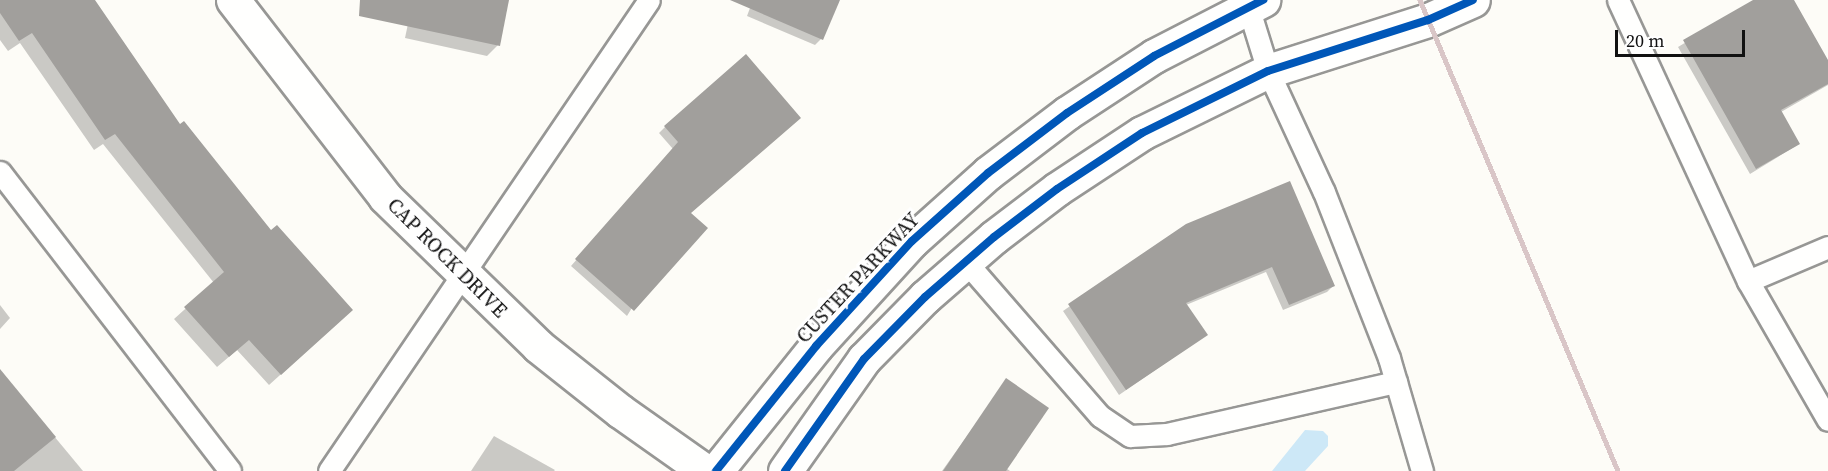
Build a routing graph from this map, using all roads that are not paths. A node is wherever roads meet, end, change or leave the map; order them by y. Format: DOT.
graph roads {
  1 [pos="233,0"];
  2 [pos="649,0"];
  3 [pos="1473,0"];
  4 [pos="1618,0"];
  5 [pos="1252,2"];
  6 [pos="1269,71"];
  7 [pos="0,172"];
  8 [pos="1828,247"];
  9 [pos="966,262"];
  10 [pos="463,274"];
  11 [pos="1748,281"];
  12 [pos="1396,382"];
  13 [pos="1828,420"];
  14 [pos="230,471"];
  15 [pos="329,471"];
  16 [pos="705,471"];
  17 [pos="716,471"];
  18 [pos="784,471"];
  19 [pos="1422,471"];
  1 -- 10 [label="street, CAP ROCK DRIVE"];
  2 -- 10 [label="lane"];
  3 -- 6 [label="street"];
  4 -- 11 [label="lane"];
  5 -- 6 [label="lane"];
  5 -- 17 [label="street, CUSTER PARKWAY"];
  6 -- 9 [label="street"];
  6 -- 12 [label="lane"];
  7 -- 14 [label="lane"];
  8 -- 11 [label="lane"];
  9 -- 12 [label="lane"];
  9 -- 18 [label="street"];
  10 -- 15 [label="lane"];
  10 -- 16 [label="street, CAP ROCK DRIVE"];
  11 -- 13 [label="lane"];
  12 -- 19 [label="lane"];
}
